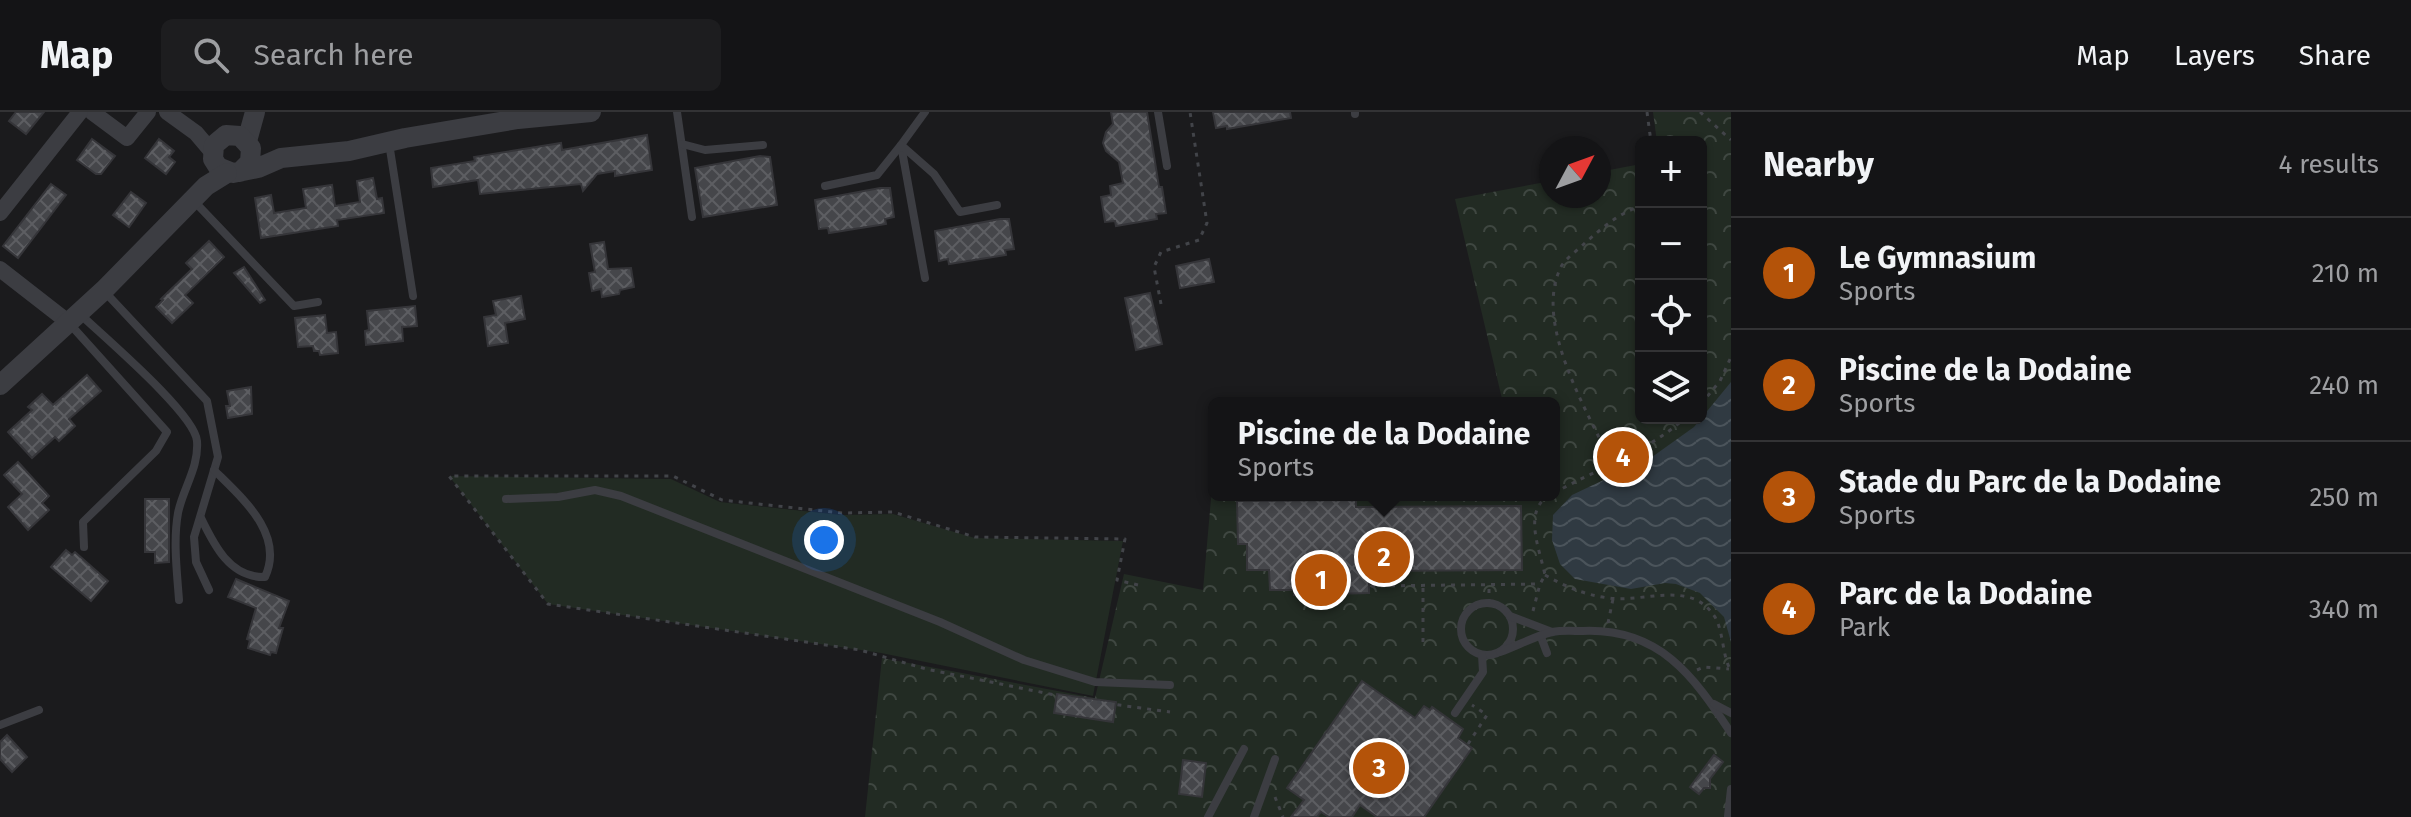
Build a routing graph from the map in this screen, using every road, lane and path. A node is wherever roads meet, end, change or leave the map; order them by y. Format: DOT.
graph roads {
  1 [pos="80,112"];
  2 [pos="92,112"];
  3 [pos="148,112"];
  4 [pos="167,112"];
  5 [pos="591,112"];
  6 [pos="677,112"];
  7 [pos="925,112"];
  8 [pos="1158,112"];
  9 [pos="1190,112"];
  10 [pos="1647,112"];
  11 [pos="1700,112"];
  12 [pos="254,114"];
  13 [pos="1650,136"];
  14 [pos="1731,140"];
  15 [pos="389,143"];
  16 [pos="682,144"];
  17 [pos="763,145"];
  18 [pos="901,145"];
  19 [pos="230,152"];
  20 [pos="1167,166"];
  21 [pos="825,186"];
  22 [pos="200,193"];
  23 [pos="997,205"];
  24 [pos="1636,208"];
  25 [pos="0,213"];
  26 [pos="692,217"];
  27 [pos="0,269"];
  28 [pos="925,278"];
  29 [pos="104,290"];
  30 [pos="413,296"];
  31 [pos="318,302"];
  32 [pos="1161,304"];
  33 [pos="73,318"];
  34 [pos="1731,357"];
  35 [pos="0,385"];
  36 [pos="1707,397"];
  37 [pos="1678,424"];
  38 [pos="1612,464"];
  39 [pos="214,470"];
  40 [pos="1560,490"];
  41 [pos="506,499"];
  42 [pos="1540,501"];
  43 [pos="200,517"];
  44 [pos="84,547"];
  45 [pos="1545,575"];
  46 [pos="1540,584"];
  47 [pos="1423,585"];
  48 [pos="1489,585"];
  49 [pos="1371,586"];
  50 [pos="209,590"];
  51 [pos="1613,599"];
  52 [pos="179,600"];
  53 [pos="1489,603"];
  54 [pos="1510,616"];
  55 [pos="1530,623"];
  56 [pos="1607,630"];
  57 [pos="1552,632"];
  58 [pos="1541,637"];
  59 [pos="1423,642"];
  60 [pos="1500,652"];
  61 [pos="1482,655"];
  62 [pos="1548,656"];
  63 [pos="1730,670"];
  64 [pos="1688,673"];
  65 [pos="1170,685"];
  66 [pos="1464,700"];
  67 [pos="1711,702"];
  68 [pos="39,710"];
  69 [pos="1455,713"];
  70 [pos="1731,713"];
  71 [pos="0,725"];
  72 [pos="1731,733"];
  73 [pos="1468,744"];
  74 [pos="1244,749"];
  75 [pos="1275,759"];
  76 [pos="1731,789"];
  77 [pos="1729,815"];
  78 [pos="1208,817"];
  79 [pos="1254,817"];
  1 -- 25 [label="street"];
  2 -- 3 [label="street"];
  4 -- 19 [label="street"];
  5 -- 15 [label="street"];
  6 -- 16 [label="lane"];
  7 -- 18 [label="lane"];
  8 -- 20 [label="lane"];
  9 -- 32 [label="path"];
  10 -- 13 [label="path"];
  11 -- 14 [label="path"];
  12 -- 19 [label="street"];
  15 -- 19 [label="street"];
  15 -- 30 [label="lane"];
  16 -- 17 [label="lane"];
  16 -- 26 [label="lane"];
  18 -- 21 [label="lane"];
  18 -- 23 [label="lane"];
  18 -- 28 [label="lane"];
  19 -- 22 [label="street"];
  22 -- 29 [label="street"];
  22 -- 31 [label="lane"];
  24 -- 38 [label="path"];
  27 -- 33 [label="street"];
  29 -- 33 [label="street"];
  29 -- 39 [label="lane"];
  33 -- 35 [label="street"];
  33 -- 44 [label="lane"];
  33 -- 52 [label="lane"];
  34 -- 36 [label="path"];
  37 -- 38 [label="path"];
  38 -- 40 [label="path"];
  39 -- 43 [label="lane"];
  39 -- 43 [label="lane"];
  41 -- 65 [label="lane"];
  42 -- 45 [label="path"];
  43 -- 50 [label="lane"];
  45 -- 46 [label="path"];
  45 -- 51 [label="path"];
  46 -- 48 [label="path"];
  46 -- 55 [label="path"];
  47 -- 48 [label="path"];
  47 -- 49 [label="path"];
  47 -- 59 [label="path"];
  48 -- 53 [label="path"];
  51 -- 56 [label="path"];
  51 -- 63 [label="path"];
  53 -- 54 [label="lane"];
  53 -- 61 [label="lane"];
  54 -- 55 [label="lane"];
  54 -- 60 [label="lane"];
  55 -- 57 [label="lane"];
  56 -- 57 [label="lane"];
  56 -- 64 [label="lane"];
  57 -- 58 [label="lane"];
  58 -- 60 [label="lane"];
  58 -- 62 [label="lane"];
  60 -- 61 [label="lane"];
  61 -- 66 [label="lane"];
  63 -- 64 [label="path"];
  64 -- 67 [label="lane"];
  66 -- 69 [label="lane"];
  66 -- 73 [label="path"];
  67 -- 70 [label="lane"];
  67 -- 72 [label="lane"];
  68 -- 71 [label="lane"];
  74 -- 78 [label="lane"];
  75 -- 79 [label="lane"];
  76 -- 77 [label="lane"];
}
